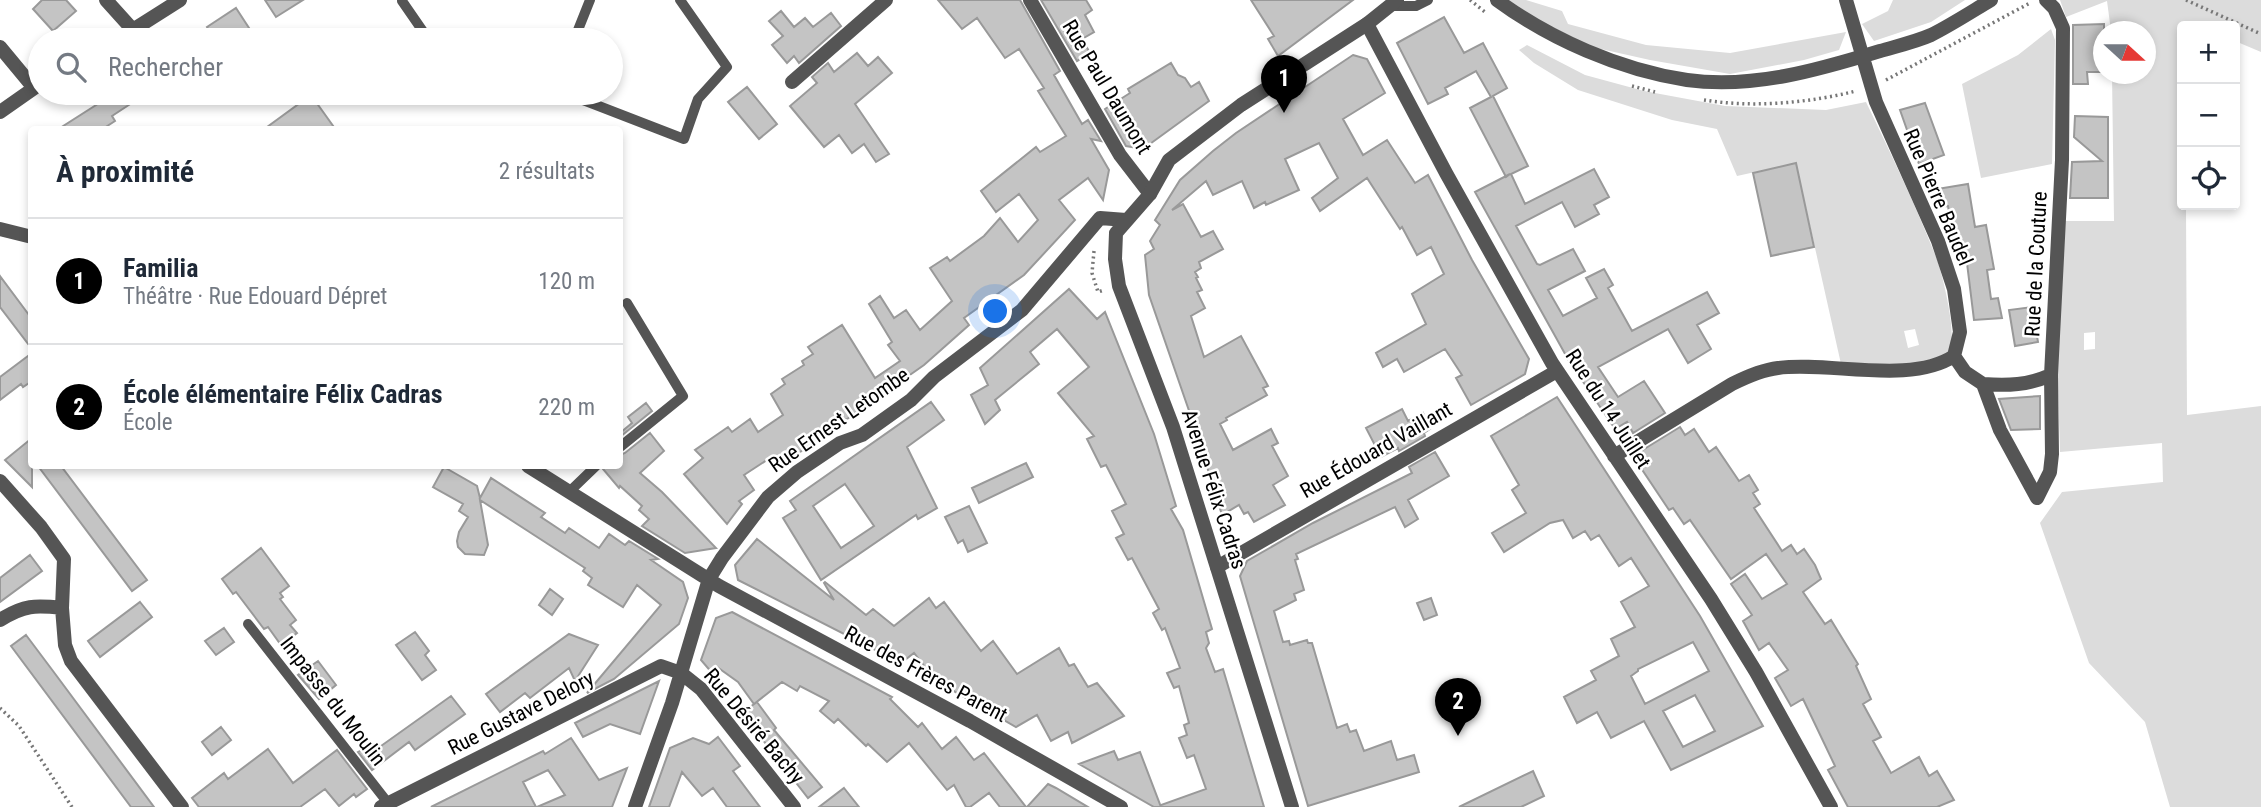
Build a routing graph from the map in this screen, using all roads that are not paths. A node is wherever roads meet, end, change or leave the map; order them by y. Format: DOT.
graph roads {
  1 [pos="106,0"];
  2 [pos="180,0"];
  3 [pos="590,0"];
  4 [pos="680,0"];
  5 [pos="886,0"];
  6 [pos="1030,0"];
  7 [pos="1428,0"];
  8 [pos="1497,0"];
  9 [pos="1846,0"];
  10 [pos="1991,0"];
  11 [pos="2046,0"];
  12 [pos="402,1"];
  13 [pos="1394,3"];
  14 [pos="1367,24"];
  15 [pos="131,28"];
  16 [pos="136,28"];
  17 [pos="419,28"];
  18 [pos="579,28"];
  19 [pos="0,47"];
  20 [pos="1863,56"];
  21 [pos="28,77"];
  22 [pos="792,82"];
  23 [pos="28,92"];
  24 [pos="596,105"];
  25 [pos="0,112"];
  26 [pos="1150,194"];
  27 [pos="1126,220"];
  28 [pos="0,229"];
  29 [pos="28,236"];
  30 [pos="627,303"];
  31 [pos="1954,356"];
  32 [pos="1557,370"];
  33 [pos="2051,375"];
  34 [pos="1983,384"];
  35 [pos="623,445"];
  36 [pos="1614,456"];
  37 [pos="533,469"];
  38 [pos="593,469"];
  39 [pos="0,481"];
  40 [pos="569,492"];
  41 [pos="1217,567"];
  42 [pos="709,579"];
  43 [pos="62,608"];
  44 [pos="0,620"];
  45 [pos="248,624"];
  46 [pos="681,673"];
  47 [pos="384,805"];
  48 [pos="182,807"];
  49 [pos="635,807"];
  50 [pos="794,807"];
  51 [pos="1121,807"];
  52 [pos="1292,807"];
  53 [pos="1831,807"];
  1 -- 15 [label="street"];
  2 -- 16 [label="street"];
  3 -- 18 [label="lane"];
  4 -- 24 [label="lane"];
  5 -- 22 [label="street"];
  6 -- 26 [label="street, Rue Paul Daumont"];
  7 -- 13 [label="lane"];
  8 -- 20 [label="street"];
  9 -- 20 [label="street, Rue Pierre Baudel"];
  10 -- 20 [label="street"];
  11 -- 33 [label="street, Rue de la Couture"];
  12 -- 17 [label="lane"];
  13 -- 14 [label="street, Avenue Félix Cadras"];
  14 -- 26 [label="street, Avenue Félix Cadras"];
  14 -- 32 [label="street, Rue du 14 Juillet"];
  19 -- 21 [label="street"];
  20 -- 31 [label="street, Rue Pierre Baudel"];
  23 -- 25 [label="street"];
  26 -- 27 [label="street, Avenue Félix Cadras"];
  27 -- 41 [label="street, Avenue Félix Cadras"];
  27 -- 42 [label="street, Rue Ernest Letombe"];
  28 -- 29 [label="street"];
  30 -- 35 [label="lane"];
  31 -- 34 [label="street"];
  31 -- 36 [label="street"];
  32 -- 36 [label="street, Rue du 14 Juillet"];
  32 -- 41 [label="street, Rue Édouard Vaillant"];
  33 -- 34 [label="street"];
  33 -- 34 [label="street, Rue de la Couture"];
  36 -- 53 [label="street, Rue du 14 Juillet"];
  37 -- 40 [label="street, Rue des Frères Parent"];
  38 -- 40 [label="lane"];
  39 -- 43 [label="street"];
  40 -- 42 [label="street, Rue des Frères Parent"];
  41 -- 52 [label="street, Avenue Félix Cadras"];
  42 -- 46 [label="street, Rue Ernest Letombe"];
  42 -- 51 [label="street, Rue des Frères Parent"];
  43 -- 44 [label="street"];
  43 -- 48 [label="street"];
  45 -- 47 [label="lane, Impasse du Moulin"];
  46 -- 47 [label="street, Rue Gustave Delory"];
  46 -- 49 [label="street, Rue Ernest Letombe"];
  46 -- 50 [label="street, Rue Désiré Bachy"];
}
